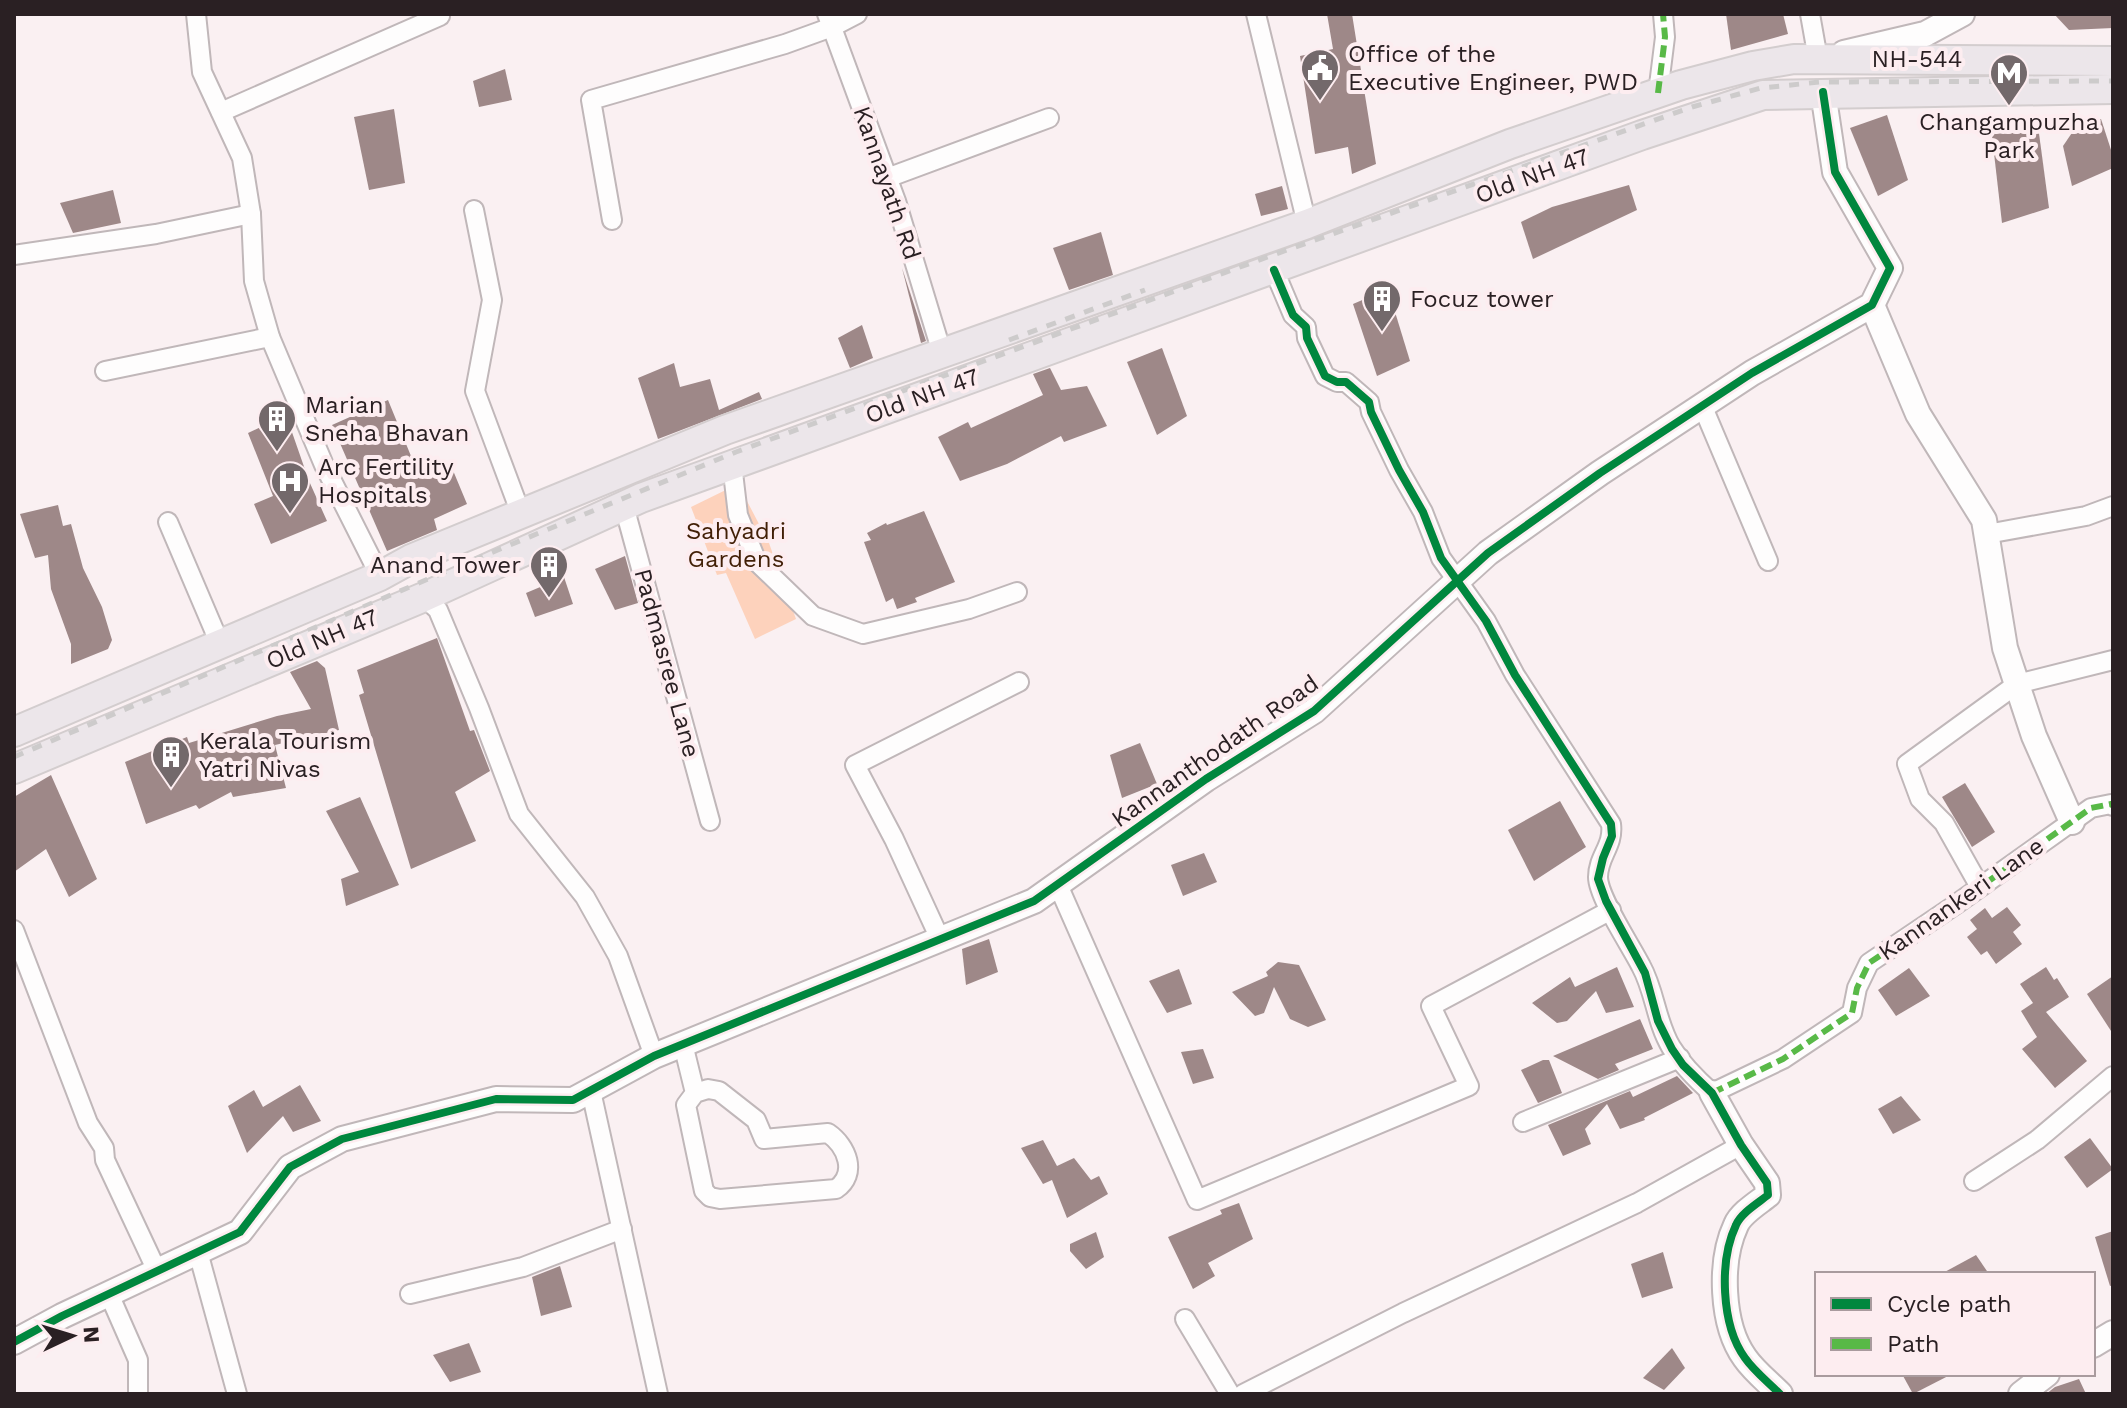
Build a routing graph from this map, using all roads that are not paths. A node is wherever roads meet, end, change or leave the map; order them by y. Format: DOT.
graph roads {
  1 [pos="196,14"];
  2 [pos="439,14"];
  3 [pos="857,14"];
  4 [pos="1256,14"];
  5 [pos="1663,14"];
  6 [pos="1810,14"];
  7 [pos="1962,14"];
  8 [pos="829,20"];
  9 [pos="1818,59"];
  10 [pos="2113,61"];
  11 [pos="2113,89"];
  12 [pos="1823,92"];
  13 [pos="1853,92"];
  14 [pos="1658,93"];
  15 [pos="221,112"];
  16 [pos="1049,118"];
  17 [pos="1510,144"];
  18 [pos="887,178"];
  19 [pos="1523,179"];
  20 [pos="474,210"];
  21 [pos="251,214"];
  22 [pos="612,220"];
  23 [pos="1307,224"];
  24 [pos="14,255"];
  25 [pos="1274,270"];
  26 [pos="1872,305"];
  27 [pos="270,337"];
  28 [pos="942,353"];
  29 [pos="105,371"];
  30 [pos="1702,405"];
  31 [pos="732,464"];
  32 [pos="631,469"];
  33 [pos="632,502"];
  34 [pos="2113,506"];
  35 [pos="521,514"];
  36 [pos="168,522"];
  37 [pos="1987,534"];
  38 [pos="1768,561"];
  39 [pos="380,576"];
  40 [pos="1458,580"];
  41 [pos="1017,592"];
  42 [pos="424,597"];
  43 [pos="220,644"];
  44 [pos="2113,660"];
  45 [pos="1019,682"];
  46 [pos="2017,684"];
  47 [pos="14,732"];
  48 [pos="14,769"];
  49 [pos="2113,806"];
  50 [pos="710,821"];
  51 [pos="2072,822"];
  52 [pos="1058,885"];
  53 [pos="1980,887"];
  54 [pos="1611,910"];
  55 [pos="14,930"];
  56 [pos="940,939"];
  57 [pos="683,1044"];
  58 [pos="654,1056"];
  59 [pos="1680,1058"];
  60 [pos="2113,1076"];
  61 [pos="591,1091"];
  62 [pos="695,1093"];
  63 [pos="1712,1093"];
  64 [pos="1523,1122"];
  65 [pos="1741,1145"];
  66 [pos="1974,1181"];
  67 [pos="622,1229"];
  68 [pos="198,1252"];
  69 [pos="157,1271"];
  70 [pos="109,1294"];
  71 [pos="410,1294"];
  72 [pos="1185,1319"];
  73 [pos="2113,1333"];
  74 [pos="14,1342"];
  75 [pos="2095,1344"];
  76 [pos="2044,1376"];
  77 [pos="138,1394"];
  78 [pos="237,1394"];
  79 [pos="658,1394"];
  80 [pos="1230,1394"];
  81 [pos="1243,1394"];
  82 [pos="1780,1394"];
  83 [pos="2021,1394"];
  1 -- 15 [label="street"];
  2 -- 15 [label="street"];
  3 -- 8 [label="street"];
  4 -- 23 [label="street"];
  5 -- 14 [label="street"];
  6 -- 9 [label="street"];
  7 -- 9 [label="street"];
  8 -- 18 [label="street, Kannayath Rd"];
  8 -- 22 [label="street"];
  9 -- 10 [label="main road, NH-544"];
  9 -- 14 [label="main road, Old NH 47"];
  11 -- 13 [label="main road, NH-544"];
  12 -- 13 [label="main road, Old NH 47"];
  12 -- 19 [label="main road, Old NH 47"];
  12 -- 26 [label="street"];
  14 -- 17 [label="main road, Old NH 47"];
  15 -- 21 [label="street"];
  16 -- 18 [label="street"];
  17 -- 19 [label="main road"];
  17 -- 23 [label="main road, Old NH 47"];
  18 -- 28 [label="street, Kannayath Rd"];
  19 -- 25 [label="main road, Old NH 47"];
  20 -- 35 [label="street"];
  21 -- 24 [label="street"];
  21 -- 27 [label="street"];
  23 -- 28 [label="main road, Old NH 47"];
  25 -- 31 [label="main road, Old NH 47"];
  25 -- 40 [label="street"];
  26 -- 30 [label="street, Kannanthodath Road"];
  26 -- 37 [label="street"];
  27 -- 29 [label="street"];
  27 -- 39 [label="street"];
  28 -- 32 [label="main road, Old NH 47"];
  30 -- 38 [label="street"];
  30 -- 40 [label="street, Kannanthodath Road"];
  31 -- 33 [label="main road, Old NH 47"];
  31 -- 41 [label="street"];
  32 -- 33 [label="main road"];
  32 -- 35 [label="main road, Old NH 47"];
  33 -- 42 [label="main road, Old NH 47"];
  33 -- 50 [label="street, Padmasree Lane"];
  34 -- 37 [label="street"];
  35 -- 39 [label="main road, Old NH 47"];
  36 -- 43 [label="street"];
  37 -- 46 [label="street"];
  39 -- 43 [label="main road, Old NH 47"];
  40 -- 52 [label="street, Kannanthodath Road"];
  40 -- 54 [label="street"];
  42 -- 48 [label="main road, Old NH 47"];
  42 -- 58 [label="street"];
  43 -- 47 [label="main road, Old NH 47"];
  44 -- 46 [label="street"];
  45 -- 56 [label="street"];
  46 -- 51 [label="street"];
  46 -- 53 [label="street"];
  49 -- 51 [label="street, Kannankeri Lane"];
  51 -- 53 [label="street, Kannankeri Lane"];
  52 -- 54 [label="street"];
  52 -- 56 [label="street, Kannanthodath Road"];
  53 -- 63 [label="street, Kannankeri Lane"];
  54 -- 59 [label="street"];
  55 -- 69 [label="street"];
  56 -- 57 [label="street, Kannanthodath Road"];
  57 -- 58 [label="street, Kannanthodath Road"];
  57 -- 62 [label="street"];
  58 -- 61 [label="street, Kannanthodath Road"];
  59 -- 63 [label="street"];
  59 -- 64 [label="street"];
  60 -- 66 [label="street"];
  61 -- 67 [label="street"];
  61 -- 68 [label="street, Kannanthodath Road"];
  62 -- 62 [label="street"];
  63 -- 65 [label="street"];
  65 -- 81 [label="street"];
  65 -- 82 [label="street"];
  67 -- 71 [label="street"];
  67 -- 79 [label="street"];
  68 -- 69 [label="street, Kannanthodath Road"];
  68 -- 78 [label="street"];
  69 -- 70 [label="street, Kannanthodath Road"];
  70 -- 74 [label="street, Kannanthodath Road"];
  70 -- 77 [label="street"];
  72 -- 80 [label="street"];
  73 -- 75 [label="street"];
  76 -- 83 [label="street"];
}
